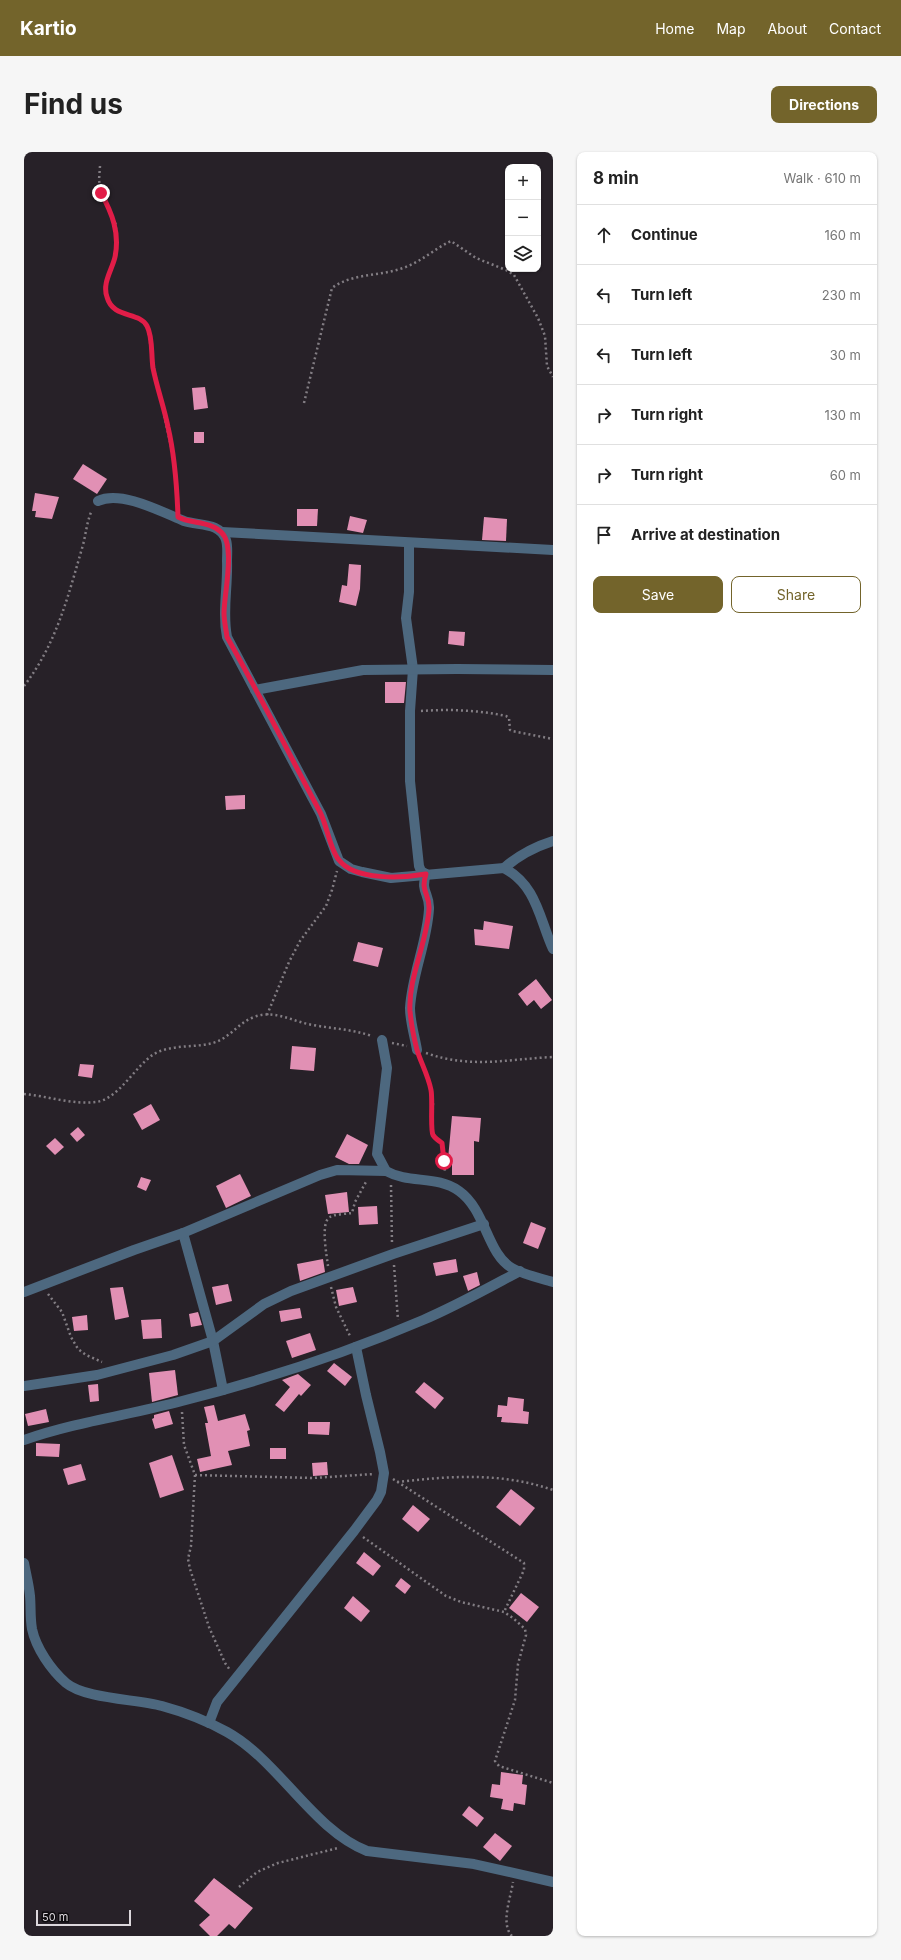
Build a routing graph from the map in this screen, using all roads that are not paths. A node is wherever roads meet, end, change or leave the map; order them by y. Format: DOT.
graph roads {
  1 [pos="98,501"];
  2 [pos="222,532"];
  3 [pos="409,543"];
  4 [pos="553,550"];
  5 [pos="413,669"];
  6 [pos="553,670"];
  7 [pos="255,690"];
  8 [pos="553,841"];
  9 [pos="504,868"];
  10 [pos="426,874"];
  11 [pos="553,950"];
  12 [pos="382,1040"];
  13 [pos="417,1050"];
  14 [pos="388,1172"];
  15 [pos="484,1224"];
  16 [pos="183,1233"];
  17 [pos="520,1271"];
  18 [pos="553,1282"];
  19 [pos="24,1292"];
  20 [pos="213,1341"];
  21 [pos="356,1347"];
  22 [pos="24,1386"];
  23 [pos="223,1390"];
  24 [pos="24,1440"];
  25 [pos="24,1563"];
  26 [pos="24,1623"];
  27 [pos="33,1631"];
  28 [pos="209,1723"];
  29 [pos="553,1882"];
  1 -- 2 [label="street"];
  2 -- 3 [label="street"];
  2 -- 7 [label="street"];
  3 -- 4 [label="street"];
  3 -- 5 [label="street"];
  5 -- 6 [label="street"];
  5 -- 7 [label="street"];
  5 -- 10 [label="street"];
  7 -- 10 [label="street"];
  8 -- 9 [label="street"];
  9 -- 10 [label="street"];
  9 -- 11 [label="street"];
  10 -- 13 [label="street"];
  12 -- 14 [label="street"];
  14 -- 15 [label="street"];
  14 -- 16 [label="street"];
  15 -- 17 [label="street"];
  15 -- 20 [label="street"];
  16 -- 19 [label="street"];
  16 -- 20 [label="street"];
  17 -- 18 [label="street"];
  17 -- 21 [label="street"];
  20 -- 22 [label="street"];
  20 -- 23 [label="street"];
  21 -- 23 [label="street"];
  21 -- 28 [label="street"];
  23 -- 24 [label="street"];
  25 -- 27 [label="street"];
  26 -- 27 [label="street"];
  27 -- 28 [label="street"];
  28 -- 29 [label="street"];
}
